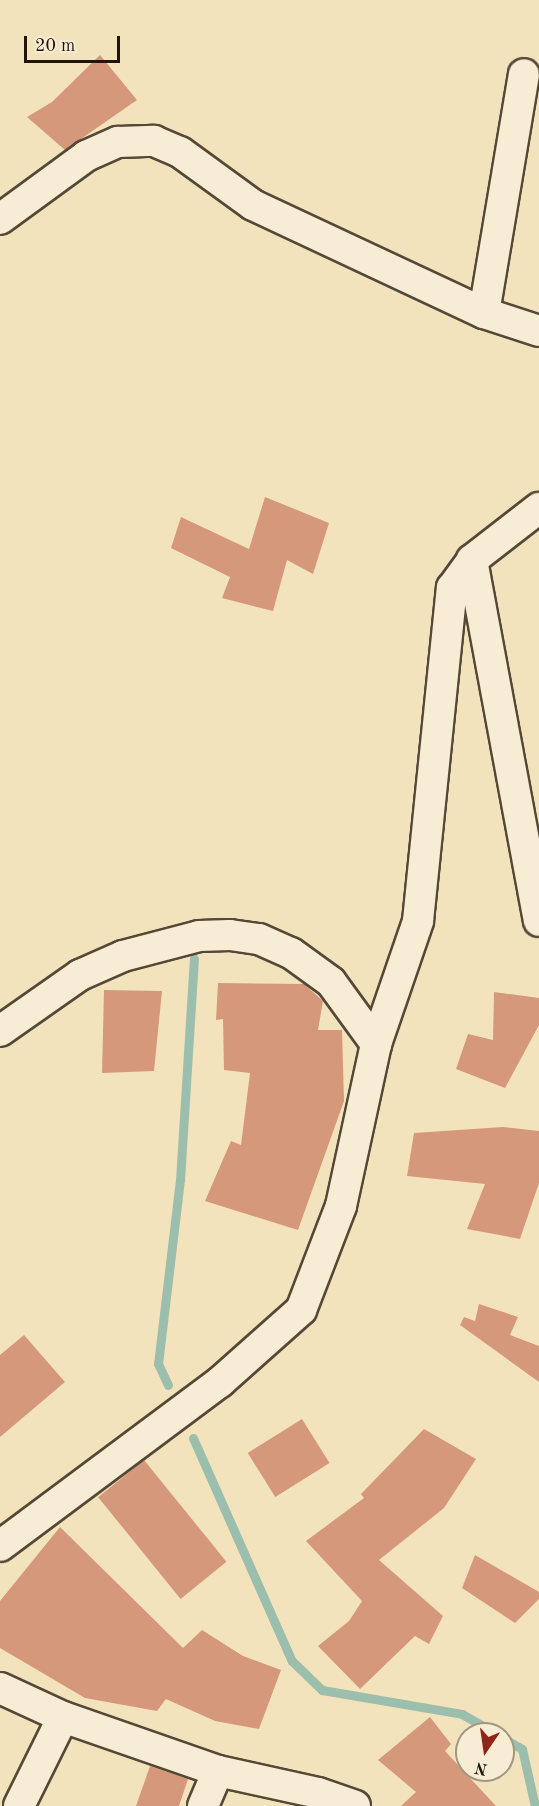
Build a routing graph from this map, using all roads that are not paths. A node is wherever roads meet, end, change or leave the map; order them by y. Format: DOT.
graph roads {
  1 [pos="524,74"];
  2 [pos="0,219"];
  3 [pos="484,313"];
  4 [pos="539,331"];
  5 [pos="539,508"];
  6 [pos="472,560"];
  7 [pos="539,921"];
  8 [pos="0,1031"];
  9 [pos="376,1044"];
  10 [pos="0,1546"];
  11 [pos="0,1689"];
  12 [pos="63,1717"];
  13 [pos="218,1771"];
  14 [pos="19,1806"];
  15 [pos="203,1806"];
  16 [pos="355,1806"];
  1 -- 3 [label="street"];
  2 -- 3 [label="street"];
  3 -- 4 [label="street"];
  5 -- 6 [label="street"];
  6 -- 7 [label="street"];
  6 -- 9 [label="street"];
  8 -- 9 [label="street"];
  9 -- 10 [label="street"];
  11 -- 12 [label="street"];
  12 -- 13 [label="street"];
  12 -- 14 [label="street"];
  13 -- 15 [label="street"];
  13 -- 16 [label="street"];
}
